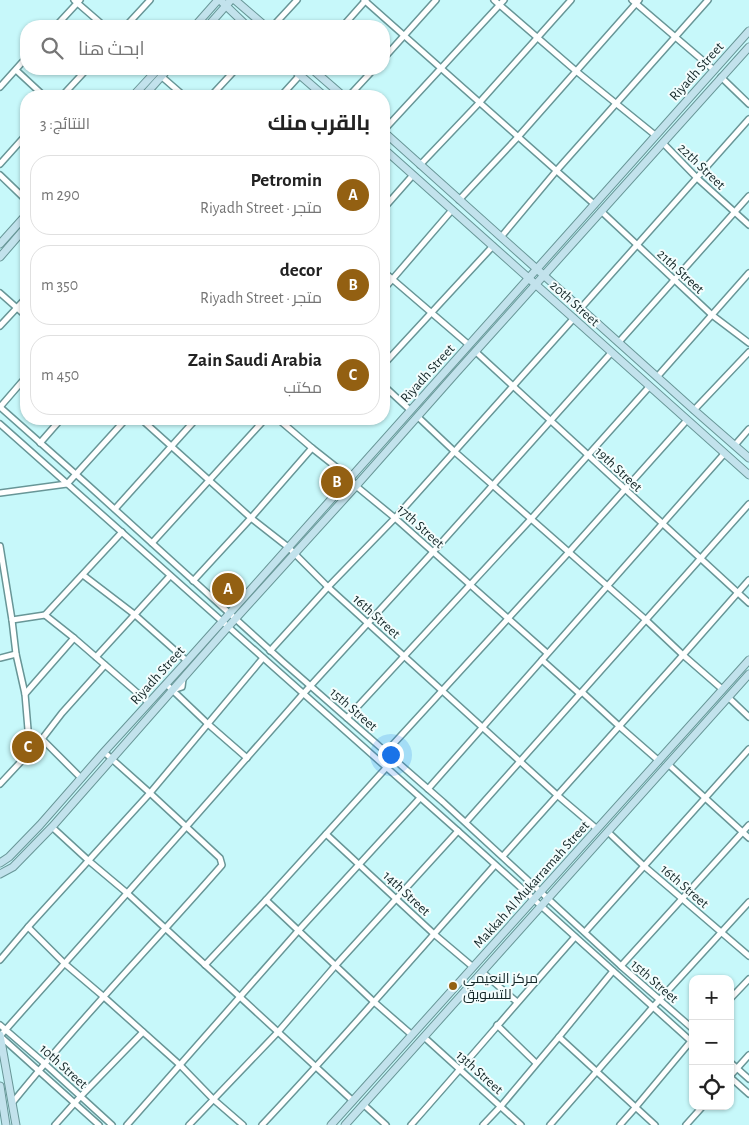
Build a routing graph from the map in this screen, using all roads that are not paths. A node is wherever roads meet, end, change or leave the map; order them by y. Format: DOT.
graph roads {
  1 [pos="150,0"];
  2 [pos="219,0"];
  3 [pos="298,0"];
  4 [pos="436,0"];
  5 [pos="494,0"];
  6 [pos="504,0"];
  7 [pos="571,0"];
  8 [pos="708,0"];
  9 [pos="77,1"];
  10 [pos="365,1"];
  11 [pos="636,1"];
  12 [pos="231,2"];
  13 [pos="500,5"];
  14 [pos="61,20"];
  15 [pos="98,20"];
  16 [pos="132,20"];
  17 [pos="201,20"];
  18 [pos="214,20"];
  19 [pos="243,20"];
  20 [pos="256,20"];
  21 [pos="279,20"];
  22 [pos="348,20"];
  23 [pos="386,20"];
  24 [pos="390,23"];
  25 [pos="749,31"];
  26 [pos="404,36"];
  27 [pos="675,37"];
  28 [pos="538,38"];
  29 [pos="749,47"];
  30 [pos="390,51"];
  31 [pos="20,65"];
  32 [pos="442,69"];
  33 [pos="16,70"];
  34 [pos="714,70"];
  35 [pos="576,71"];
  36 [pos="20,74"];
  37 [pos="21,75"];
  38 [pos="81,75"];
  39 [pos="153,75"];
  40 [pos="155,75"];
  41 [pos="161,75"];
  42 [pos="230,75"];
  43 [pos="300,75"];
  44 [pos="319,75"];
  45 [pos="368,75"];
  46 [pos="721,77"];
  47 [pos="0,87"];
  48 [pos="38,90"];
  49 [pos="68,90"];
  50 [pos="139,90"];
  51 [pos="147,90"];
  52 [pos="178,90"];
  53 [pos="217,90"];
  54 [pos="286,90"];
  55 [pos="317,90"];
  56 [pos="336,90"];
  57 [pos="355,90"];
  58 [pos="479,103"];
  59 [pos="616,104"];
  60 [pos="749,104"];
  61 [pos="749,119"];
  62 [pos="390,125"];
  63 [pos="655,135"];
  64 [pos="518,136"];
  65 [pos="390,137"];
  66 [pos="20,142"];
  67 [pos="663,142"];
  68 [pos="390,155"];
  69 [pos="0,164"];
  70 [pos="420,165"];
  71 [pos="556,170"];
  72 [pos="0,175"];
  73 [pos="413,175"];
  74 [pos="698,178"];
  75 [pos="20,194"];
  76 [pos="749,196"];
  77 [pos="459,200"];
  78 [pos="390,201"];
  79 [pos="594,204"];
  80 [pos="452,210"];
  81 [pos="601,211"];
  82 [pos="735,212"];
  83 [pos="20,222"];
  84 [pos="749,225"];
  85 [pos="20,234"];
  86 [pos="501,237"];
  87 [pos="0,244"];
  88 [pos="493,246"];
  89 [pos="638,246"];
  90 [pos="0,257"];
  91 [pos="536,269"];
  92 [pos="749,273"];
  93 [pos="544,275"];
  94 [pos="528,278"];
  95 [pos="392,279"];
  96 [pos="675,280"];
  97 [pos="390,282"];
  98 [pos="536,285"];
  99 [pos="0,293"];
  100 [pos="20,305"];
  101 [pos="17,308"];
  102 [pos="581,308"];
  103 [pos="20,311"];
  104 [pos="431,313"];
  105 [pos="712,315"];
  106 [pos="574,318"];
  107 [pos="0,326"];
  108 [pos="619,342"];
  109 [pos="749,343"];
  110 [pos="469,345"];
  111 [pos="476,352"];
  112 [pos="749,352"];
  113 [pos="611,353"];
  114 [pos="390,357"];
  115 [pos="657,377"];
  116 [pos="20,385"];
  117 [pos="512,386"];
  118 [pos="650,387"];
  119 [pos="390,392"];
  120 [pos="1,410"];
  121 [pos="410,410"];
  122 [pos="694,410"];
  123 [pos="418,417"];
  124 [pos="687,420"];
  125 [pos="550,421"];
  126 [pos="0,424"];
  127 [pos="56,425"];
  128 [pos="121,425"];
  129 [pos="148,425"];
  130 [pos="190,425"];
  131 [pos="259,425"];
  132 [pos="285,425"];
  133 [pos="749,430"];
  134 [pos="40,443"];
  135 [pos="171,446"];
  136 [pos="735,446"];
  137 [pos="312,448"];
  138 [pos="455,452"];
  139 [pos="724,454"];
  140 [pos="587,455"];
  141 [pos="749,458"];
  142 [pos="76,474"];
  143 [pos="749,475"];
  144 [pos="350,478"];
  145 [pos="209,480"];
  146 [pos="67,484"];
  147 [pos="492,485"];
  148 [pos="356,486"];
  149 [pos="624,489"];
  150 [pos="0,493"];
  151 [pos="749,504"];
  152 [pos="114,509"];
  153 [pos="252,518"];
  154 [pos="395,518"];
  155 [pos="531,519"];
  156 [pos="662,524"];
  157 [pos="122,532"];
  158 [pos="152,543"];
  159 [pos="0,546"];
  160 [pos="288,547"];
  161 [pos="433,552"];
  162 [pos="569,552"];
  163 [pos="295,554"];
  164 [pos="700,559"];
  165 [pos="2,564"];
  166 [pos="82,574"];
  167 [pos="170,576"];
  168 [pos="749,580"];
  169 [pos="193,581"];
  170 [pos="470,585"];
  171 [pos="607,586"];
  172 [pos="328,587"];
  173 [pos="737,593"];
  174 [pos="749,603"];
  175 [pos="229,612"];
  176 [pos="134,614"];
  177 [pos="45,615"];
  178 [pos="236,618"];
  179 [pos="508,619"];
  180 [pos="12,620"];
  181 [pos="646,620"];
  182 [pos="222,621"];
  183 [pos="367,622"];
  184 [pos="228,627"];
  185 [pos="74,638"];
  186 [pos="270,651"];
  187 [pos="547,653"];
  188 [pos="16,654"];
  189 [pos="683,655"];
  190 [pos="404,656"];
  191 [pos="96,657"];
  192 [pos="0,658"];
  193 [pos="263,658"];
  194 [pos="542,660"];
  195 [pos="749,660"];
  196 [pos="187,661"];
  197 [pos="105,664"];
  198 [pos="749,674"];
  199 [pos="166,684"];
  200 [pos="310,686"];
  201 [pos="722,689"];
  202 [pos="173,690"];
  203 [pos="442,690"];
  204 [pos="581,693"];
  205 [pos="25,694"];
  206 [pos="303,694"];
  207 [pos="728,697"];
  208 [pos="149,703"];
  209 [pos="749,717"];
  210 [pos="347,718"];
  211 [pos="208,724"];
  212 [pos="619,726"];
  213 [pos="483,728"];
  214 [pos="42,739"];
  215 [pos="749,748"];
  216 [pos="104,752"];
  217 [pos="386,752"];
  218 [pos="30,753"];
  219 [pos="246,758"];
  220 [pos="112,759"];
  221 [pos="520,761"];
  222 [pos="659,761"];
  223 [pos="668,764"];
  224 [pos="386,768"];
  225 [pos="81,778"];
  226 [pos="0,784"];
  227 [pos="428,789"];
  228 [pos="150,793"];
  229 [pos="557,795"];
  230 [pos="420,798"];
  231 [pos="706,798"];
  232 [pos="466,822"];
  233 [pos="749,825"];
  234 [pos="52,827"];
  235 [pos="186,827"];
  236 [pos="597,829"];
  237 [pos="458,831"];
  238 [pos="608,832"];
  239 [pos="742,832"];
  240 [pos="326,834"];
  241 [pos="749,838"];
  242 [pos="503,856"];
  243 [pos="89,861"];
  244 [pos="0,862"];
  245 [pos="359,865"];
  246 [pos="495,865"];
  247 [pos="644,866"];
  248 [pos="0,874"];
  249 [pos="542,892"];
  250 [pos="127,893"];
  251 [pos="549,898"];
  252 [pos="683,898"];
  253 [pos="396,899"];
  254 [pos="266,900"];
  255 [pos="534,900"];
  256 [pos="749,902"];
  257 [pos="541,907"];
  258 [pos="28,927"];
  259 [pos="166,929"];
  260 [pos="298,931"];
  261 [pos="585,932"];
  262 [pos="722,932"];
  263 [pos="434,934"];
  264 [pos="575,937"];
  265 [pos="749,956"];
  266 [pos="0,960"];
  267 [pos="64,963"];
  268 [pos="205,965"];
  269 [pos="336,966"];
  270 [pos="621,966"];
  271 [pos="473,967"];
  272 [pos="613,971"];
  273 [pos="482,972"];
  274 [pos="749,979"];
  275 [pos="734,995"];
  276 [pos="104,997"];
  277 [pos="240,997"];
  278 [pos="660,1000"];
  279 [pos="373,1001"];
  280 [pos="517,1002"];
  281 [pos="653,1007"];
  282 [pos="0,1025"];
  283 [pos="497,1025"];
  284 [pos="689,1025"];
  285 [pos="143,1032"];
  286 [pos="278,1032"];
  287 [pos="2,1033"];
  288 [pos="412,1035"];
  289 [pos="424,1037"];
  290 [pos="559,1037"];
  291 [pos="689,1039"];
  292 [pos="689,1046"];
  293 [pos="749,1055"];
  294 [pos="44,1063"];
  295 [pos="536,1063"];
  296 [pos="180,1064"];
  297 [pos="734,1065"];
  298 [pos="316,1067"];
  299 [pos="737,1068"];
  300 [pos="461,1069"];
  301 [pos="39,1070"];
  302 [pos="734,1071"];
  303 [pos="596,1072"];
  304 [pos="749,1079"];
  305 [pos="734,1080"];
  306 [pos="0,1086"];
  307 [pos="749,1094"];
  308 [pos="80,1097"];
  309 [pos="213,1099"];
  310 [pos="353,1101"];
  311 [pos="13,1102"];
  312 [pos="74,1103"];
  313 [pos="364,1104"];
  314 [pos="501,1106"];
  315 [pos="636,1108"];
  316 [pos="699,1110"];
  317 [pos="2,1116"];
  318 [pos="6,1125"];
  319 [pos="16,1125"];
  320 [pos="55,1125"];
  321 [pos="99,1125"];
  322 [pos="112,1125"];
  323 [pos="127,1125"];
  324 [pos="189,1125"];
  325 [pos="243,1125"];
  326 [pos="262,1125"];
  327 [pos="331,1125"];
  328 [pos="345,1125"];
  329 [pos="386,1125"];
  330 [pos="411,1125"];
  331 [pos="483,1125"];
  332 [pos="521,1125"];
  333 [pos="550,1125"];
  334 [pos="620,1125"];
  335 [pos="655,1125"];
  336 [pos="686,1125"];
  1 -- 16 [label="street"];
  2 -- 12 [label="main road"];
  2 -- 17 [label="main road"];
  3 -- 21 [label="street"];
  4 -- 26 [label="street"];
  5 -- 13 [label="street"];
  6 -- 13 [label="street"];
  7 -- 28 [label="street"];
  8 -- 27 [label="street"];
  9 -- 14 [label="street"];
  9 -- 15 [label="street"];
  10 -- 22 [label="street"];
  10 -- 23 [label="street"];
  11 -- 27 [label="street"];
  11 -- 35 [label="street"];
  12 -- 18 [label="main road"];
  12 -- 19 [label="main road"];
  12 -- 20 [label="main road"];
  13 -- 28 [label="street"];
  13 -- 32 [label="street"];
  24 -- 26 [label="street"];
  25 -- 34 [label="main road, Riyadh Street"];
  26 -- 30 [label="street"];
  26 -- 32 [label="street"];
  27 -- 34 [label="street"];
  27 -- 59 [label="street"];
  28 -- 35 [label="street"];
  28 -- 58 [label="street"];
  29 -- 46 [label="main road, Riyadh Street"];
  31 -- 33 [label="street"];
  32 -- 58 [label="street"];
  32 -- 62 [label="street"];
  33 -- 36 [label="street"];
  33 -- 47 [label="street"];
  34 -- 63 [label="main road, Riyadh Street"];
  35 -- 59 [label="street"];
  35 -- 64 [label="street"];
  37 -- 48 [label="street"];
  38 -- 49 [label="street"];
  39 -- 50 [label="main road"];
  40 -- 51 [label="main road"];
  41 -- 52 [label="street"];
  42 -- 53 [label="street"];
  43 -- 54 [label="street"];
  43 -- 55 [label="main road"];
  44 -- 56 [label="main road"];
  45 -- 57 [label="street"];
  46 -- 60 [label="street"];
  46 -- 67 [label="main road, Riyadh Street"];
  58 -- 64 [label="street"];
  58 -- 70 [label="street"];
  59 -- 63 [label="street"];
  59 -- 71 [label="street"];
  61 -- 74 [label="street"];
  63 -- 79 [label="main road, Riyadh Street"];
  64 -- 71 [label="street"];
  64 -- 77 [label="street"];
  65 -- 70 [label="main road, 20th Street"];
  66 -- 69 [label="street"];
  67 -- 74 [label="street, 22th Street"];
  67 -- 81 [label="main road, Riyadh Street"];
  68 -- 73 [label="main road, 20th Street"];
  70 -- 77 [label="main road, 20th Street"];
  71 -- 79 [label="street"];
  71 -- 86 [label="street"];
  72 -- 75 [label="street"];
  73 -- 78 [label="street"];
  73 -- 80 [label="main road, 20th Street"];
  74 -- 82 [label="street, 22th Street"];
  74 -- 89 [label="street"];
  76 -- 82 [label="street"];
  77 -- 86 [label="main road, 20th Street"];
  79 -- 91 [label="main road, Riyadh Street"];
  80 -- 88 [label="main road, 20th Street"];
  80 -- 95 [label="street"];
  81 -- 89 [label="street, 21th Street"];
  81 -- 93 [label="main road, Riyadh Street"];
  82 -- 84 [label="street, 22th Street"];
  82 -- 96 [label="street"];
  83 -- 87 [label="main road"];
  85 -- 90 [label="main road"];
  86 -- 91 [label="main road, 20th Street"];
  88 -- 94 [label="main road, 20th Street"];
  88 -- 104 [label="street"];
  89 -- 96 [label="street, 21th Street"];
  89 -- 102 [label="street"];
  91 -- 93 [label="main road, 20th Street"];
  91 -- 94 [label="main road, Riyadh Street"];
  92 -- 105 [label="street"];
  93 -- 98 [label="main road, Riyadh Street"];
  93 -- 102 [label="main road, 20th Street"];
  94 -- 98 [label="main road, 20th Street"];
  94 -- 110 [label="main road, Riyadh Street"];
  95 -- 97 [label="street"];
  95 -- 104 [label="street"];
  96 -- 105 [label="street, 21th Street"];
  96 -- 108 [label="street"];
  98 -- 106 [label="main road, 20th Street"];
  98 -- 111 [label="main road, Riyadh Street"];
  99 -- 101 [label="street"];
  100 -- 101 [label="street"];
  101 -- 103 [label="street"];
  101 -- 107 [label="street"];
  102 -- 108 [label="main road, 20th Street"];
  104 -- 110 [label="street"];
  104 -- 114 [label="street"];
  105 -- 109 [label="street, 21th Street"];
  105 -- 115 [label="street"];
  106 -- 113 [label="main road, 20th Street"];
  106 -- 117 [label="street"];
  108 -- 115 [label="main road, 20th Street"];
  110 -- 121 [label="main road, Riyadh Street"];
  111 -- 117 [label="street, 19th Street"];
  111 -- 123 [label="main road, Riyadh Street"];
  112 -- 122 [label="street"];
  113 -- 118 [label="main road, 20th Street"];
  113 -- 125 [label="street"];
  115 -- 122 [label="main road, 20th Street"];
  116 -- 120 [label="street"];
  117 -- 125 [label="street, 19th Street"];
  117 -- 138 [label="street"];
  118 -- 124 [label="main road, 20th Street"];
  118 -- 140 [label="street"];
  119 -- 121 [label="street"];
  120 -- 134 [label="street, 15th Street"];
  121 -- 144 [label="main road, Riyadh Street"];
  122 -- 136 [label="main road, 20th Street"];
  123 -- 138 [label="street"];
  123 -- 148 [label="main road, Riyadh Street"];
  124 -- 139 [label="main road, 20th Street"];
  124 -- 149 [label="street"];
  125 -- 140 [label="street, 19th Street"];
  125 -- 147 [label="street"];
  126 -- 146 [label="street, 15th Street"];
  127 -- 134 [label="street"];
  128 -- 142 [label="street"];
  129 -- 135 [label="street, 16th Street"];
  130 -- 135 [label="street"];
  131 -- 145 [label="street"];
  132 -- 137 [label="street, 17th Street"];
  133 -- 136 [label="street"];
  134 -- 142 [label="street, 15th Street"];
  135 -- 145 [label="street, 16th Street"];
  135 -- 152 [label="street"];
  136 -- 141 [label="main road, 20th Street"];
  137 -- 144 [label="street, 17th Street"];
  137 -- 153 [label="street"];
  138 -- 147 [label="street"];
  138 -- 154 [label="street"];
  139 -- 143 [label="main road, 20th Street"];
  139 -- 156 [label="street"];
  140 -- 149 [label="street, 19th Street"];
  140 -- 155 [label="street"];
  142 -- 146 [label="street"];
  142 -- 152 [label="street, 15th Street"];
  144 -- 148 [label="street, 17th Street"];
  144 -- 160 [label="main road, Riyadh Street"];
  145 -- 153 [label="street, 16th Street"];
  145 -- 158 [label="street"];
  146 -- 150 [label="street"];
  146 -- 157 [label="street, 15th Street"];
  147 -- 155 [label="street"];
  147 -- 161 [label="street"];
  148 -- 154 [label="street, 17th Street"];
  148 -- 163 [label="main road, Riyadh Street"];
  149 -- 156 [label="street, 19th Street"];
  149 -- 162 [label="street"];
  151 -- 164 [label="street"];
  152 -- 158 [label="street, 15th Street"];
  153 -- 160 [label="street, 16th Street"];
  153 -- 169 [label="street"];
  154 -- 161 [label="street, 17th Street"];
  154 -- 172 [label="street"];
  155 -- 162 [label="street"];
  155 -- 170 [label="street"];
  156 -- 164 [label="street, 19th Street"];
  156 -- 171 [label="street"];
  157 -- 166 [label="street"];
  157 -- 167 [label="street, 15th Street"];
  158 -- 169 [label="street, 15th Street"];
  159 -- 165 [label="street"];
  160 -- 163 [label="street, 16th Street"];
  160 -- 175 [label="main road, Riyadh Street"];
  161 -- 170 [label="street, 17th Street"];
  161 -- 183 [label="street"];
  162 -- 171 [label="street"];
  162 -- 179 [label="street"];
  163 -- 172 [label="street, 16th Street"];
  163 -- 178 [label="main road, Riyadh Street"];
  164 -- 173 [label="street, 19th Street"];
  164 -- 181 [label="street"];
  165 -- 180 [label="street"];
  166 -- 176 [label="street"];
  166 -- 177 [label="street"];
  167 -- 176 [label="street"];
  167 -- 182 [label="street, 15th Street"];
  168 -- 173 [label="street"];
  169 -- 175 [label="street, 15th Street"];
  170 -- 179 [label="street, 17th Street"];
  170 -- 190 [label="street"];
  171 -- 181 [label="street"];
  171 -- 187 [label="street"];
  172 -- 183 [label="street, 16th Street"];
  172 -- 186 [label="street"];
  173 -- 174 [label="street, 19th Street"];
  173 -- 189 [label="street"];
  175 -- 178 [label="street, 15th Street"];
  175 -- 182 [label="main road, Riyadh Street"];
  176 -- 191 [label="street"];
  176 -- 196 [label="street"];
  177 -- 180 [label="street"];
  177 -- 185 [label="street"];
  178 -- 184 [label="main road, Riyadh Street"];
  178 -- 186 [label="street, 15th Street"];
  179 -- 187 [label="street, 17th Street"];
  179 -- 203 [label="street"];
  180 -- 188 [label="street"];
  181 -- 189 [label="street"];
  181 -- 204 [label="street"];
  182 -- 184 [label="street, 15th Street"];
  182 -- 196 [label="main road, Riyadh Street"];
  183 -- 190 [label="street, 16th Street"];
  183 -- 200 [label="street"];
  184 -- 193 [label="street, 15th Street"];
  184 -- 202 [label="main road, Riyadh Street"];
  185 -- 191 [label="street"];
  185 -- 205 [label="street"];
  186 -- 200 [label="street, 15th Street"];
  187 -- 194 [label="street"];
  188 -- 192 [label="street"];
  188 -- 205 [label="street"];
  189 -- 201 [label="street"];
  189 -- 212 [label="street"];
  190 -- 203 [label="street, 16th Street"];
  190 -- 210 [label="street"];
  191 -- 197 [label="street"];
  193 -- 206 [label="street, 15th Street"];
  193 -- 211 [label="street"];
  194 -- 204 [label="street"];
  194 -- 213 [label="street"];
  195 -- 201 [label="main road, Makkah Al Mukarramah Street"];
  196 -- 199 [label="main road, Riyadh Street"];
  197 -- 208 [label="street"];
  197 -- 214 [label="street"];
  198 -- 207 [label="main road, Makkah Al Mukarramah Street"];
  199 -- 202 [label="street"];
  199 -- 208 [label="main road, Riyadh Street"];
  200 -- 206 [label="street"];
  200 -- 210 [label="street, 15th Street"];
  201 -- 222 [label="main road, Makkah Al Mukarramah Street"];
  202 -- 211 [label="street"];
  202 -- 220 [label="main road, Riyadh Street"];
  203 -- 213 [label="street, 16th Street"];
  203 -- 217 [label="street"];
  204 -- 212 [label="street"];
  204 -- 221 [label="street"];
  205 -- 218 [label="street"];
  206 -- 219 [label="street"];
  206 -- 224 [label="street, 15th Street"];
  207 -- 209 [label="street"];
  207 -- 223 [label="main road, Makkah Al Mukarramah Street"];
  208 -- 216 [label="main road, Riyadh Street"];
  210 -- 217 [label="street, 15th Street"];
  211 -- 219 [label="street"];
  211 -- 228 [label="street"];
  212 -- 222 [label="street"];
  212 -- 229 [label="street"];
  213 -- 221 [label="street, 16th Street"];
  213 -- 227 [label="street"];
  214 -- 218 [label="street"];
  214 -- 225 [label="street"];
  215 -- 231 [label="street"];
  216 -- 220 [label="street"];
  216 -- 225 [label="main road, Riyadh Street"];
  217 -- 227 [label="street, 15th Street"];
  218 -- 226 [label="street"];
  219 -- 235 [label="street"];
  220 -- 228 [label="street"];
  220 -- 234 [label="main road, Riyadh Street"];
  221 -- 229 [label="street, 16th Street"];
  221 -- 232 [label="street"];
  222 -- 236 [label="main road, Makkah Al Mukarramah Street"];
  223 -- 231 [label="street"];
  223 -- 238 [label="main road, Makkah Al Mukarramah Street"];
  224 -- 230 [label="street, 15th Street"];
  224 -- 240 [label="street"];
  225 -- 244 [label="main road, Riyadh Street"];
  227 -- 232 [label="street, 15th Street"];
  228 -- 235 [label="street"];
  228 -- 243 [label="street"];
  229 -- 236 [label="street, 16th Street"];
  229 -- 242 [label="street"];
  230 -- 237 [label="street, 15th Street"];
  230 -- 245 [label="street"];
  231 -- 239 [label="street"];
  231 -- 247 [label="street"];
  232 -- 242 [label="street, 15th Street"];
  233 -- 239 [label="street"];
  234 -- 243 [label="street"];
  234 -- 248 [label="main road, Riyadh Street"];
  235 -- 250 [label="street"];
  235 -- 259 [label="street"];
  236 -- 249 [label="main road, Makkah Al Mukarramah Street"];
  237 -- 246 [label="street, 15th Street"];
  237 -- 253 [label="street"];
  238 -- 247 [label="street, 16th Street"];
  238 -- 251 [label="main road, Makkah Al Mukarramah Street"];
  239 -- 241 [label="street"];
  239 -- 252 [label="street"];
  240 -- 245 [label="street, 14th Street"];
  240 -- 254 [label="street"];
  242 -- 249 [label="street, 15th Street"];
  243 -- 250 [label="street"];
  243 -- 258 [label="street"];
  245 -- 253 [label="street, 14th Street"];
  245 -- 260 [label="street"];
  246 -- 255 [label="street, 15th Street"];
  246 -- 263 [label="street"];
  247 -- 252 [label="street, 16th Street"];
  247 -- 261 [label="street"];
  249 -- 251 [label="street, 15th Street"];
  249 -- 255 [label="main road, Makkah Al Mukarramah Street"];
  250 -- 259 [label="street"];
  250 -- 267 [label="street"];
  251 -- 257 [label="main road, Makkah Al Mukarramah Street"];
  251 -- 261 [label="street, 15th Street"];
  252 -- 262 [label="street, 16th Street"];
  252 -- 270 [label="street"];
  253 -- 263 [label="street, 14th Street"];
  253 -- 269 [label="street"];
  254 -- 260 [label="street"];
  254 -- 268 [label="street"];
  255 -- 257 [label="street, 15th Street"];
  255 -- 271 [label="main road, Makkah Al Mukarramah Street"];
  256 -- 262 [label="street"];
  257 -- 264 [label="street, 15th Street"];
  257 -- 273 [label="main road, Makkah Al Mukarramah Street"];
  258 -- 266 [label="street"];
  258 -- 267 [label="street"];
  259 -- 268 [label="street"];
  259 -- 276 [label="street"];
  260 -- 269 [label="street"];
  260 -- 277 [label="street"];
  261 -- 270 [label="street, 15th Street"];
  262 -- 265 [label="street, 16th Street"];
  262 -- 278 [label="street"];
  263 -- 271 [label="street, 14th Street"];
  263 -- 279 [label="street"];
  264 -- 272 [label="street, 15th Street"];
  264 -- 280 [label="street"];
  267 -- 276 [label="street"];
  267 -- 287 [label="street"];
  268 -- 277 [label="street"];
  269 -- 279 [label="street"];
  269 -- 286 [label="street"];
  270 -- 278 [label="street, 15th Street"];
  271 -- 288 [label="main road, Makkah Al Mukarramah Street"];
  272 -- 281 [label="street, 15th Street"];
  272 -- 290 [label="street"];
  273 -- 280 [label="street"];
  273 -- 289 [label="main road, Makkah Al Mukarramah Street"];
  274 -- 275 [label="street"];
  276 -- 285 [label="street"];
  276 -- 294 [label="street"];
  277 -- 286 [label="street"];
  277 -- 296 [label="street"];
  278 -- 281 [label="street"];
  278 -- 284 [label="street, 15th Street"];
  279 -- 288 [label="street"];
  279 -- 298 [label="street"];
  280 -- 283 [label="street"];
  281 -- 291 [label="street, 15th Street"];
  281 -- 303 [label="street"];
  282 -- 287 [label="street, 10th Street"];
  283 -- 295 [label="street"];
  283 -- 300 [label="street"];
  285 -- 296 [label="street"];
  285 -- 308 [label="street"];
  286 -- 298 [label="street"];
  286 -- 309 [label="street"];
  287 -- 294 [label="street, 10th Street"];
  287 -- 301 [label="street, 10th Street"];
  287 -- 311 [label="main road"];
  288 -- 310 [label="main road, Makkah Al Mukarramah Street"];
  289 -- 300 [label="street, 13th Street"];
  289 -- 313 [label="main road, Makkah Al Mukarramah Street"];
  290 -- 295 [label="street"];
  290 -- 303 [label="street"];
  292 -- 315 [label="street"];
  293 -- 299 [label="street"];
  294 -- 301 [label="street"];
  294 -- 308 [label="street, 10th Street"];
  295 -- 314 [label="street"];
  296 -- 309 [label="street"];
  296 -- 323 [label="street"];
  297 -- 299 [label="street"];
  298 -- 310 [label="street"];
  298 -- 326 [label="street"];
  299 -- 302 [label="street"];
  299 -- 304 [label="street"];
  300 -- 314 [label="street, 13th Street"];
  300 -- 330 [label="street"];
  301 -- 311 [label="street"];
  301 -- 312 [label="street, 10th Street"];
  303 -- 315 [label="street"];
  303 -- 333 [label="street"];
  305 -- 307 [label="street"];
  306 -- 317 [label="main road"];
  308 -- 312 [label="street"];
  308 -- 322 [label="street, 10th Street"];
  309 -- 324 [label="street"];
  309 -- 325 [label="street"];
  310 -- 327 [label="main road, Makkah Al Mukarramah Street"];
  311 -- 319 [label="main road"];
  312 -- 320 [label="street"];
  312 -- 321 [label="street, 10th Street"];
  313 -- 328 [label="main road, Makkah Al Mukarramah Street"];
  313 -- 329 [label="street"];
  314 -- 331 [label="street"];
  314 -- 332 [label="street, 13th Street"];
  315 -- 334 [label="street"];
  315 -- 335 [label="street"];
  316 -- 336 [label="street"];
  317 -- 318 [label="main road"];
}
